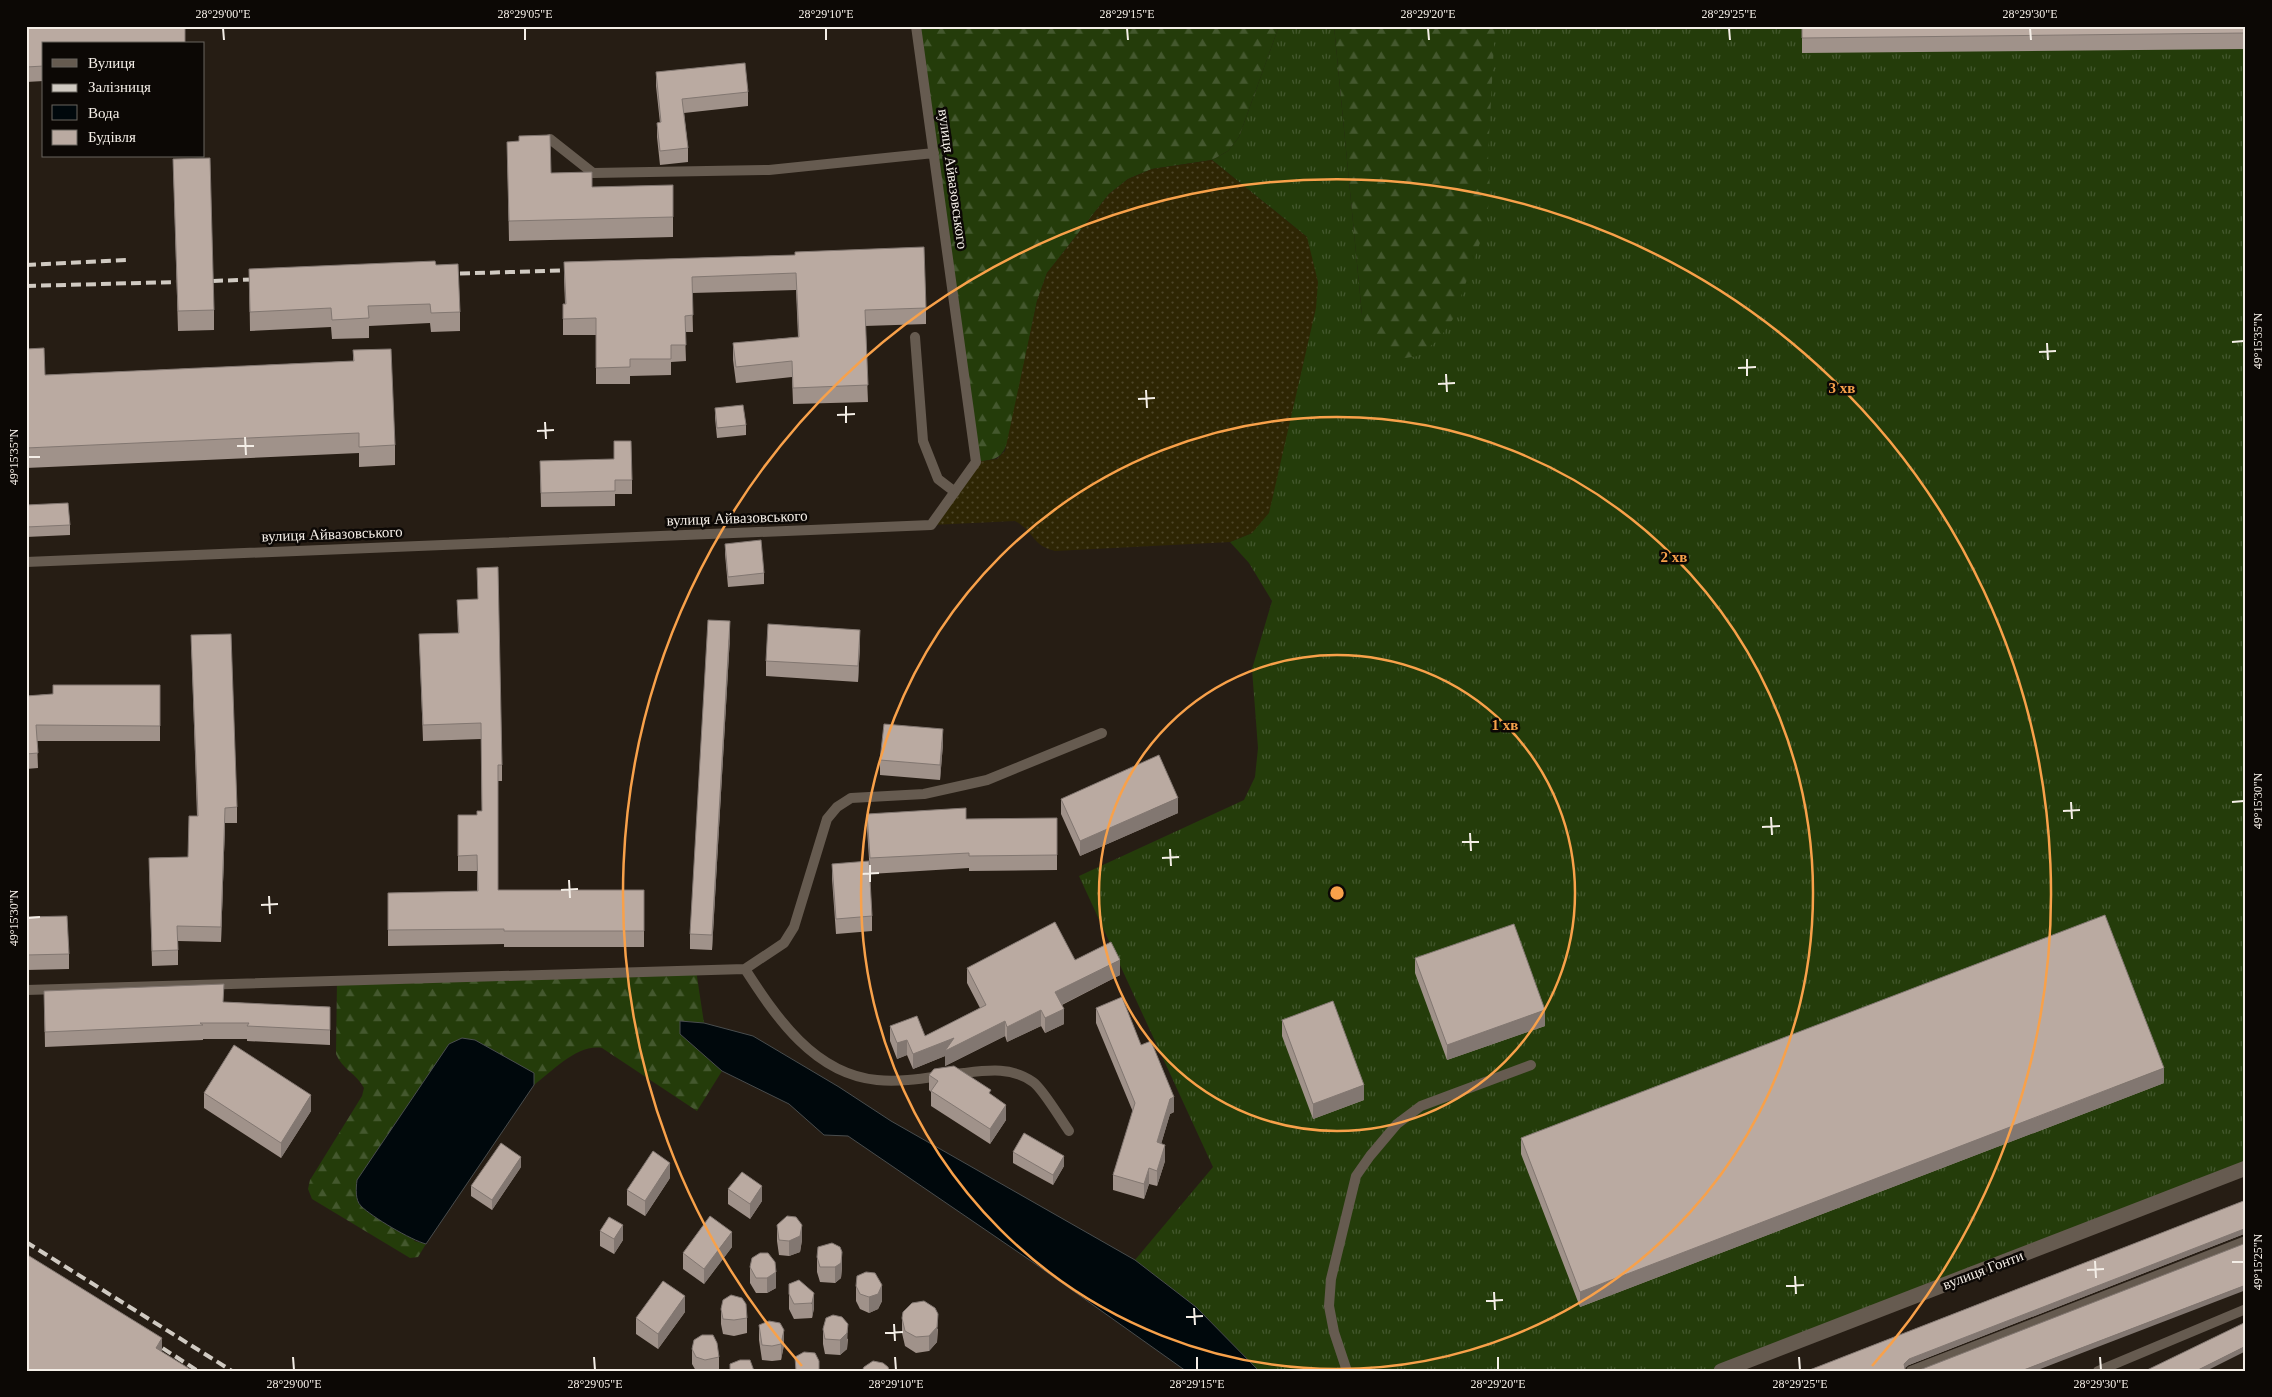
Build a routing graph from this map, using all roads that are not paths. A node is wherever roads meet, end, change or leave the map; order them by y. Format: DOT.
graph roads {
  1 [pos="916,26"];
  2 [pos="550,139"];
  3 [pos="934,153"];
  4 [pos="915,337"];
  5 [pos="954,492"];
  6 [pos="26,562"];
  7 [pos="1102,733"];
  8 [pos="745,968"];
  9 [pos="26,990"];
  10 [pos="1531,1065"];
  11 [pos="1069,1132"];
  12 [pos="2246,1168"];
  13 [pos="2246,1241"];
  14 [pos="2246,1309"];
  15 [pos="1347,1371"];
  16 [pos="1721,1371"];
  17 [pos="1911,1371"];
  18 [pos="2098,1371"];
  1 -- 3 [label="lane, вулиця Айвазовського"];
  2 -- 3 [label="lane"];
  3 -- 5 [label="lane, вулиця Айвазовського"];
  4 -- 5 [label="lane"];
  5 -- 6 [label="lane, вулиця Айвазовського"];
  7 -- 8 [label="lane"];
  8 -- 9 [label="lane"];
  8 -- 11 [label="lane"];
  10 -- 15 [label="lane"];
  12 -- 16 [label="street, вулиця Гонти"];
  13 -- 17 [label="lane"];
  14 -- 18 [label="lane"];
}
